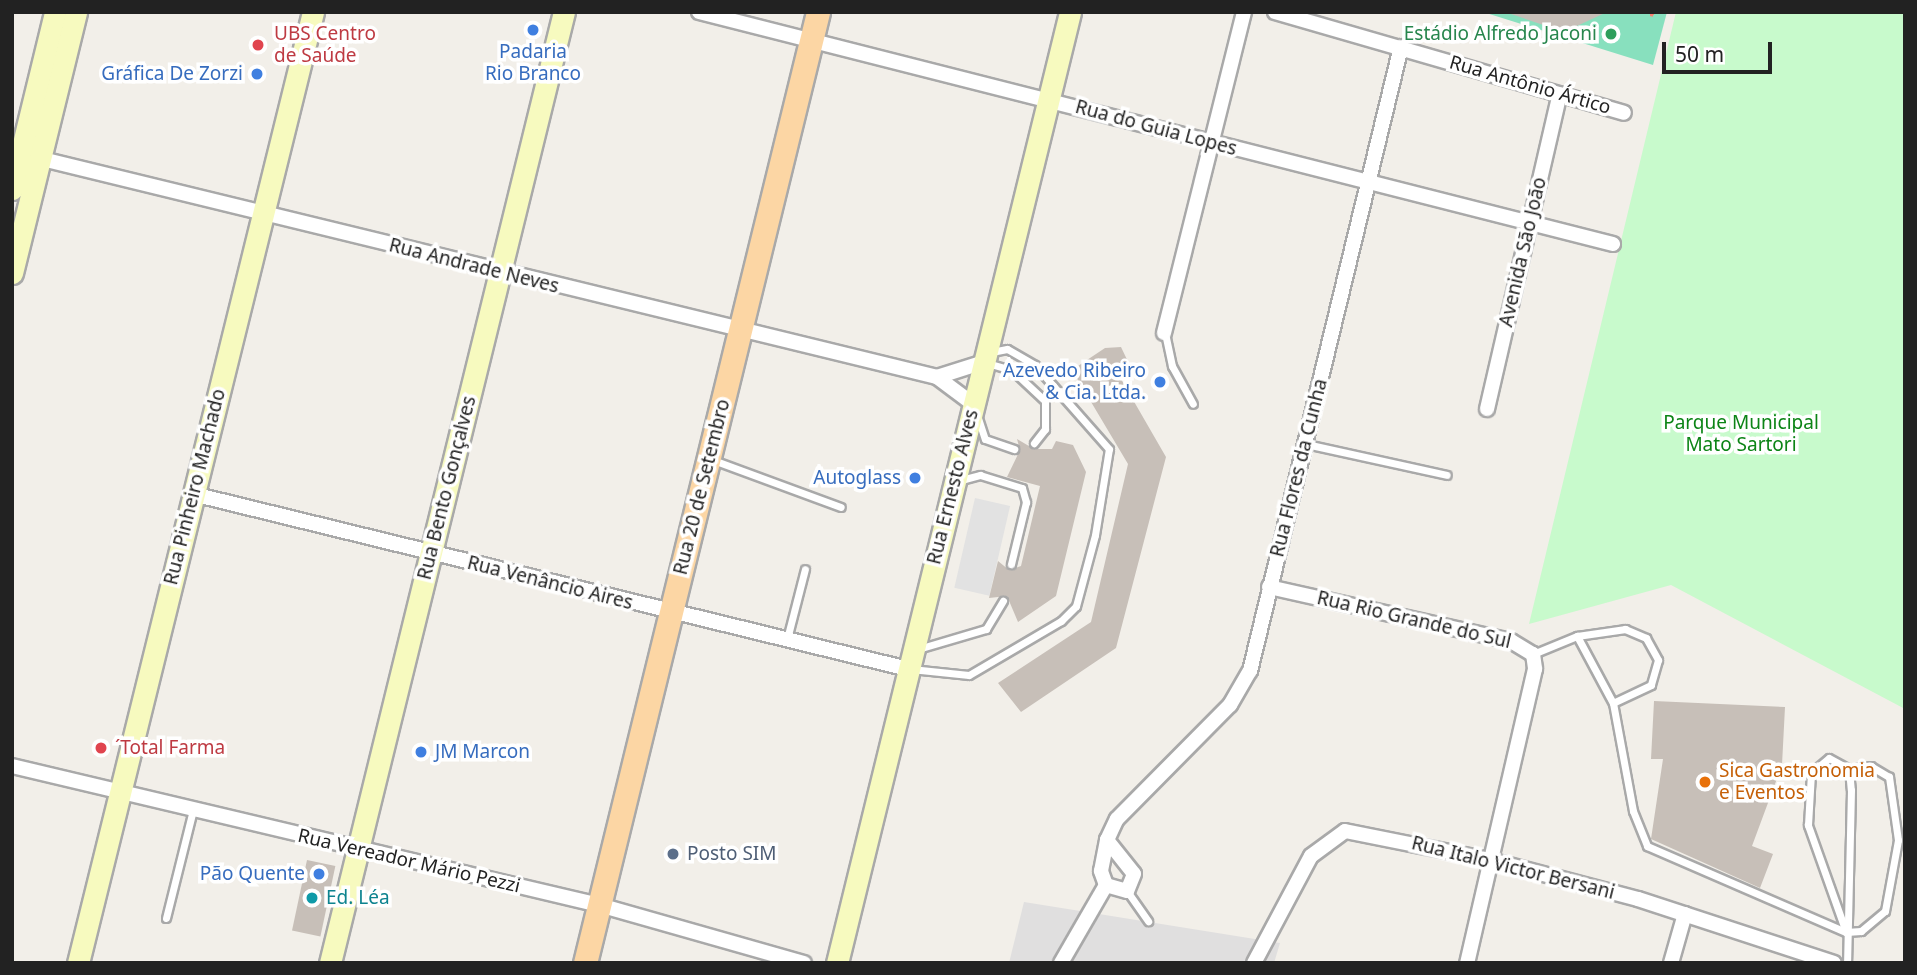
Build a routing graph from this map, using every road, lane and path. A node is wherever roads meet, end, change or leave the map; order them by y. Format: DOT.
graph roads {
  1 [pos="55,12"];
  2 [pos="76,12"];
  3 [pos="313,12"];
  4 [pos="564,12"];
  5 [pos="699,12"];
  6 [pos="818,12"];
  7 [pos="1070,12"];
  8 [pos="1244,12"];
  9 [pos="1275,12"];
  10 [pos="812,40"];
  11 [pos="1401,47"];
  12 [pos="51,71"];
  13 [pos="1560,94"];
  14 [pos="1048,99"];
  15 [pos="1624,113"];
  16 [pos="1211,143"];
  17 [pos="24,155"];
  18 [pos="1368,182"];
  19 [pos="12,189"];
  20 [pos="263,212"];
  21 [pos="1530,222"];
  22 [pos="16,240"];
  23 [pos="1614,244"];
  24 [pos="12,272"];
  25 [pos="500,273"];
  26 [pos="740,330"];
  27 [pos="1164,332"];
  28 [pos="984,362"];
  29 [pos="937,377"];
  30 [pos="974,404"];
  31 [pos="1193,404"];
  32 [pos="1487,409"];
  33 [pos="1034,443"];
  34 [pos="1306,444"];
  35 [pos="1014,449"];
  36 [pos="709,459"];
  37 [pos="1447,475"];
  38 [pos="954,482"];
  39 [pos="193,494"];
  40 [pos="842,507"];
  41 [pos="431,554"];
  42 [pos="1011,564"];
  43 [pos="805,569"];
  44 [pos="1269,587"];
  45 [pos="1003,601"];
  46 [pos="671,612"];
  47 [pos="1577,636"];
  48 [pos="787,639"];
  49 [pos="1534,654"];
  50 [pos="911,659"];
  51 [pos="1612,703"];
  52 [pos="12,766"];
  53 [pos="1849,769"];
  54 [pos="120,794"];
  55 [pos="193,810"];
  56 [pos="1107,840"];
  57 [pos="358,849"];
  58 [pos="1490,860"];
  59 [pos="1106,885"];
  60 [pos="1127,891"];
  61 [pos="599,905"];
  62 [pos="1685,914"];
  63 [pos="166,918"];
  64 [pos="1148,920"];
  65 [pos="1846,932"];
  66 [pos="1805,957"];
  67 [pos="78,963"];
  68 [pos="330,963"];
  69 [pos="585,963"];
  70 [pos="804,963"];
  71 [pos="837,963"];
  72 [pos="1061,963"];
  73 [pos="1254,963"];
  74 [pos="1467,963"];
  75 [pos="1671,963"];
  76 [pos="1834,963"];
  77 [pos="1847,963"];
  1 -- 12 [label="street"];
  2 -- 12 [label="street"];
  3 -- 20 [label="street, Rua Pinheiro Machado"];
  4 -- 25 [label="street, Rua Bento Gonçalves"];
  5 -- 10 [label="street, Rua do Guia Lopes"];
  6 -- 10 [label="main road, Rua 20 de Setembro"];
  7 -- 14 [label="street, Rua Ernesto Alves"];
  8 -- 16 [label="street"];
  9 -- 11 [label="street, Rua Antônio Ártico"];
  10 -- 14 [label="street, Rua do Guia Lopes"];
  10 -- 26 [label="main road, Rua 20 de Setembro"];
  11 -- 13 [label="street, Rua Antônio Ártico"];
  11 -- 18 [label="street, Rua Flores da Cunha"];
  12 -- 17 [label="street"];
  13 -- 15 [label="street, Rua Antônio Ártico"];
  13 -- 21 [label="street, Avenida São João"];
  14 -- 16 [label="street, Rua do Guia Lopes"];
  14 -- 28 [label="street, Rua Ernesto Alves"];
  16 -- 18 [label="street, Rua do Guia Lopes"];
  16 -- 27 [label="street"];
  17 -- 19 [label="street"];
  17 -- 20 [label="street, Rua Andrade Neves"];
  17 -- 22 [label="street"];
  18 -- 21 [label="street, Rua do Guia Lopes"];
  18 -- 34 [label="street, Rua Flores da Cunha"];
  20 -- 25 [label="street, Rua Andrade Neves"];
  20 -- 39 [label="street, Rua Pinheiro Machado"];
  21 -- 23 [label="street, Rua do Guia Lopes"];
  21 -- 32 [label="street, Avenida São João"];
  22 -- 24 [label="street"];
  25 -- 26 [label="street, Rua Andrade Neves"];
  25 -- 41 [label="street, Rua Bento Gonçalves"];
  26 -- 29 [label="street, Rua Andrade Neves"];
  26 -- 36 [label="main road, Rua 20 de Setembro"];
  27 -- 31 [label="lane"];
  28 -- 29 [label="street"];
  28 -- 30 [label="street, Rua Ernesto Alves"];
  28 -- 33 [label="lane"];
  28 -- 50 [label="lane"];
  29 -- 30 [label="street, Rua Andrade Neves"];
  30 -- 35 [label="lane"];
  30 -- 38 [label="street, Rua Ernesto Alves"];
  34 -- 37 [label="lane"];
  34 -- 44 [label="street, Rua Flores da Cunha"];
  36 -- 40 [label="lane"];
  36 -- 46 [label="main road, Rua 20 de Setembro"];
  38 -- 42 [label="lane"];
  38 -- 50 [label="street, Rua Ernesto Alves"];
  39 -- 41 [label="street, Rua Venâncio Aires"];
  39 -- 54 [label="street, Rua Pinheiro Machado"];
  41 -- 46 [label="street, Rua Venâncio Aires"];
  41 -- 57 [label="street, Rua Bento Gonçalves"];
  43 -- 48 [label="lane"];
  44 -- 49 [label="street, Rua Rio Grande do Sul"];
  44 -- 56 [label="street, Rua Flores da Cunha"];
  45 -- 50 [label="lane"];
  46 -- 48 [label="street, Rua Venâncio Aires"];
  46 -- 61 [label="main road, Rua 20 de Setembro"];
  47 -- 49 [label="lane"];
  47 -- 51 [label="lane"];
  47 -- 51 [label="lane"];
  48 -- 50 [label="street, Rua Venâncio Aires"];
  49 -- 58 [label="street, Rua Rio Grande do Sul"];
  50 -- 71 [label="street, Rua Ernesto Alves"];
  51 -- 65 [label="lane"];
  52 -- 54 [label="street, Rua Vereador Mário Pezzi"];
  53 -- 65 [label="lane"];
  53 -- 65 [label="lane"];
  53 -- 65 [label="lane"];
  54 -- 55 [label="street, Rua Vereador Mário Pezzi"];
  54 -- 67 [label="street, Rua Pinheiro Machado"];
  55 -- 57 [label="street, Rua Vereador Mário Pezzi"];
  55 -- 63 [label="lane"];
  56 -- 59 [label="street, Rua Flores da Cunha"];
  56 -- 60 [label="street"];
  57 -- 61 [label="street, Rua Vereador Mário Pezzi"];
  57 -- 68 [label="street, Rua Bento Gonçalves"];
  58 -- 62 [label="street, Rua Italo Victor Bersani"];
  58 -- 73 [label="street, Rua Italo Victor Bersani"];
  58 -- 74 [label="street, Rua Rio Grande do Sul"];
  59 -- 60 [label="street"];
  59 -- 72 [label="street"];
  60 -- 64 [label="lane"];
  61 -- 69 [label="main road, Rua 20 de Setembro"];
  61 -- 70 [label="street, Rua Vereador Mário Pezzi"];
  62 -- 66 [label="street, Rua Italo Victor Bersani"];
  62 -- 75 [label="street"];
  65 -- 77 [label="lane"];
  66 -- 76 [label="street, Rua Italo Victor Bersani"];
}
